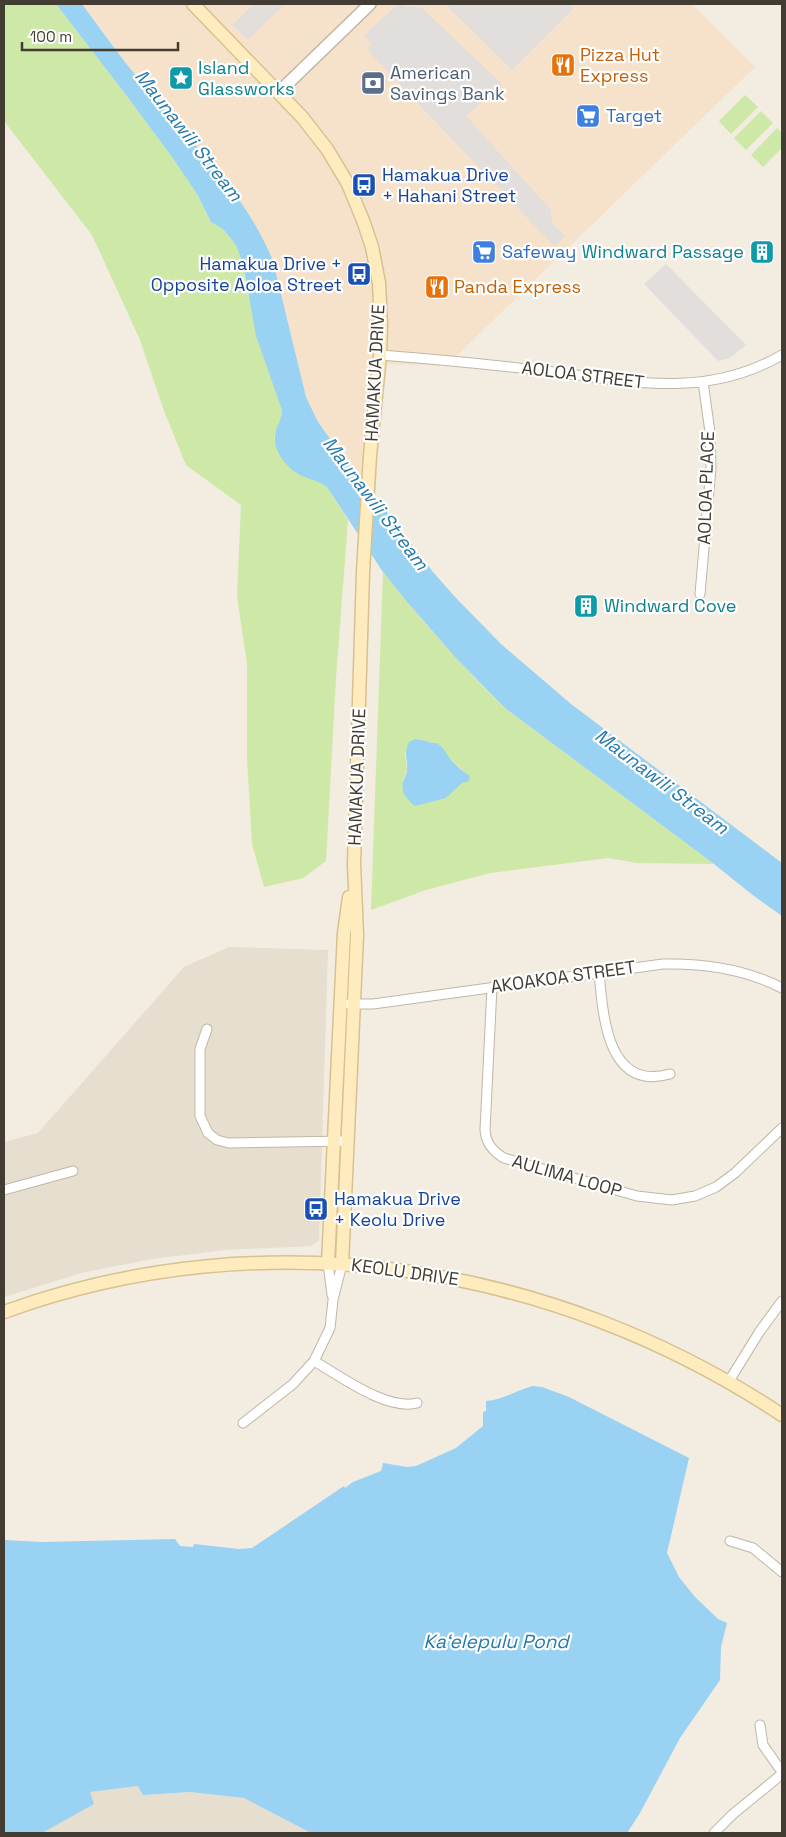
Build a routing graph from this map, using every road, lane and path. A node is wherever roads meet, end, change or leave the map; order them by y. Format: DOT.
graph roads {
  1 [pos="193,4"];
  2 [pos="370,4"];
  3 [pos="279,92"];
  4 [pos="380,354"];
  5 [pos="782,355"];
  6 [pos="703,382"];
  7 [pos="700,594"];
  8 [pos="599,972"];
  9 [pos="492,987"];
  10 [pos="782,988"];
  11 [pos="348,1004"];
  12 [pos="207,1029"];
  13 [pos="670,1074"];
  14 [pos="782,1128"];
  15 [pos="342,1141"];
  16 [pos="73,1171"];
  17 [pos="4,1190"];
  18 [pos="328,1263"];
  19 [pos="342,1264"];
  20 [pos="333,1300"];
  21 [pos="782,1301"];
  22 [pos="4,1312"];
  23 [pos="314,1361"];
  24 [pos="729,1381"];
  25 [pos="417,1403"];
  26 [pos="782,1415"];
  27 [pos="243,1423"];
  28 [pos="730,1541"];
  29 [pos="782,1572"];
  30 [pos="760,1725"];
  31 [pos="782,1773"];
  32 [pos="714,1833"];
  1 -- 3 [label="main road, HAMAKUA DRIVE"];
  2 -- 3 [label="street"];
  3 -- 4 [label="main road, HAMAKUA DRIVE"];
  4 -- 6 [label="street, AOLOA STREET"];
  4 -- 11 [label="main road, HAMAKUA DRIVE"];
  5 -- 6 [label="street, AOLOA STREET"];
  6 -- 7 [label="street, AOLOA PLACE"];
  8 -- 9 [label="street, AKOAKOA STREET"];
  8 -- 10 [label="street, AKOAKOA STREET"];
  8 -- 13 [label="street"];
  9 -- 11 [label="street, AKOAKOA STREET"];
  9 -- 14 [label="street, AULIMA LOOP"];
  11 -- 15 [label="main road, HAMAKUA DRIVE"];
  12 -- 15 [label="street"];
  15 -- 18 [label="main road, HAMAKUA DRIVE"];
  15 -- 19 [label="main road, HAMAKUA DRIVE"];
  16 -- 17 [label="street"];
  18 -- 19 [label="main road, KEOLU DRIVE"];
  18 -- 20 [label="street, HAMAKUA DRIVE"];
  18 -- 22 [label="main road, KEOLU DRIVE"];
  19 -- 20 [label="street, HAMAKUA DRIVE"];
  19 -- 24 [label="main road, KEOLU DRIVE"];
  20 -- 23 [label="street, HAMAKUA DRIVE"];
  21 -- 24 [label="street"];
  23 -- 25 [label="street"];
  23 -- 27 [label="street, HAMAKUA DRIVE"];
  24 -- 26 [label="main road, KEOLU DRIVE"];
  28 -- 29 [label="street"];
  30 -- 31 [label="street"];
  31 -- 32 [label="street"];
}
